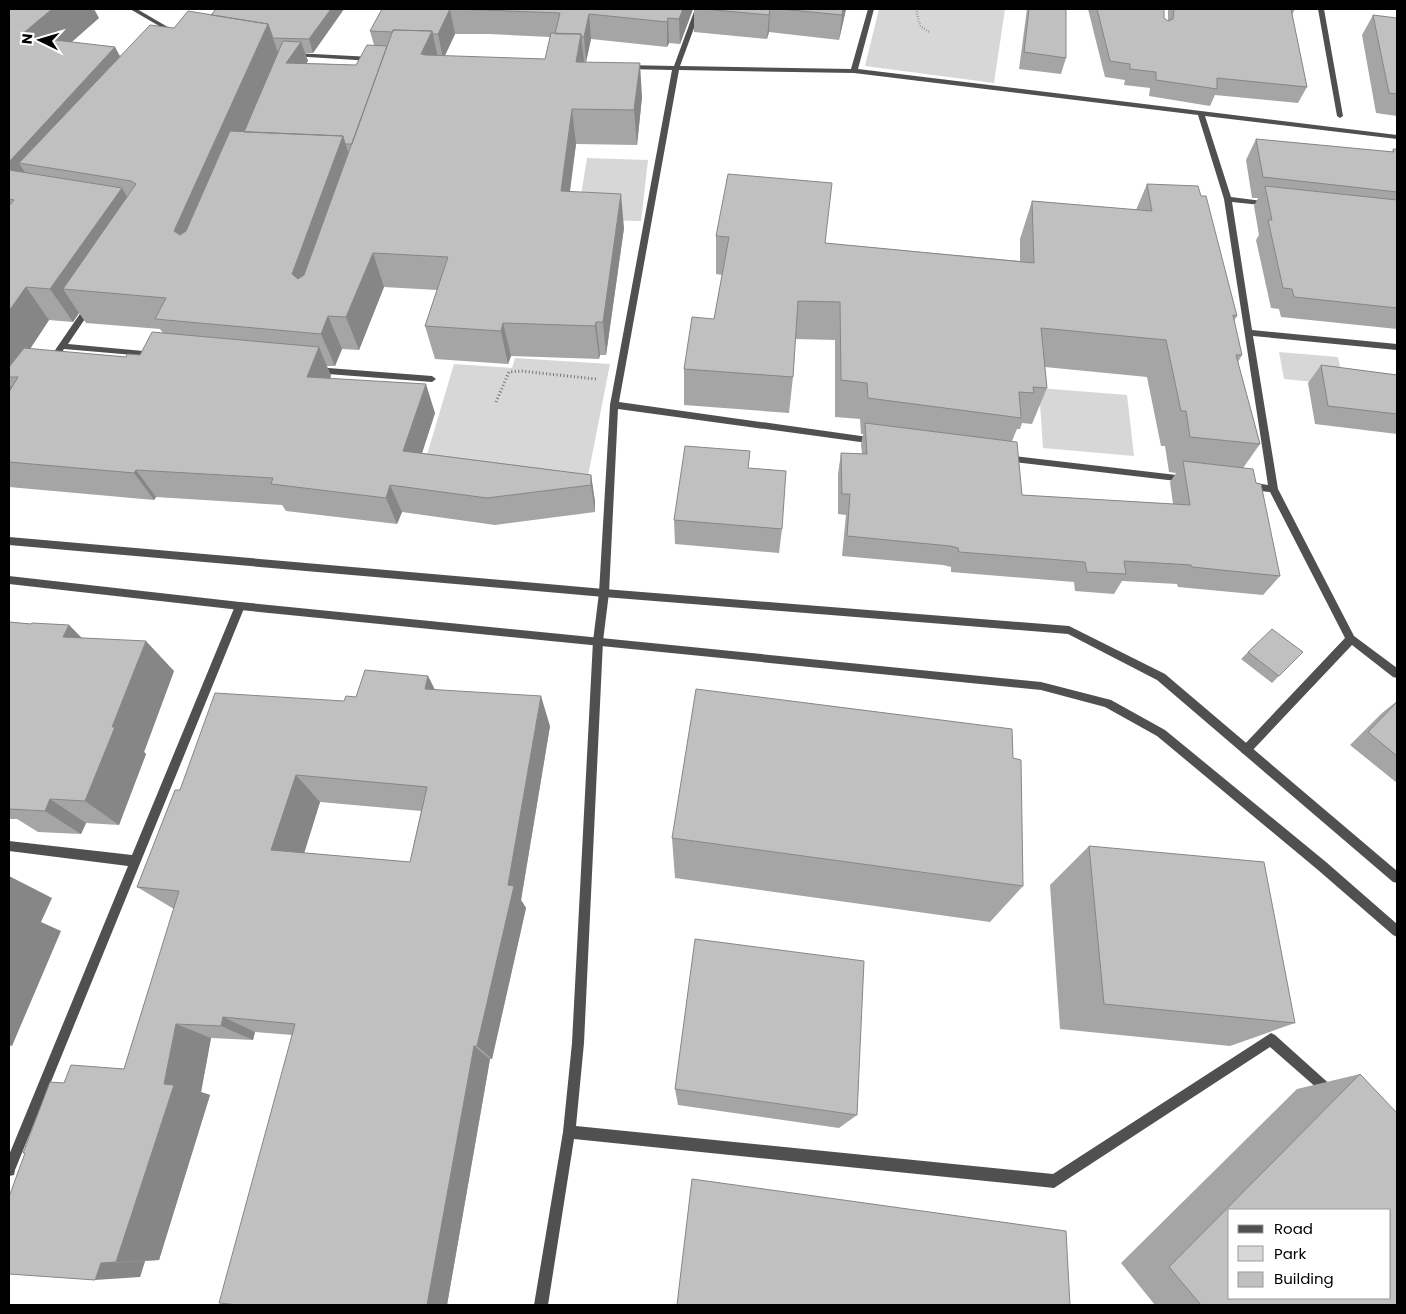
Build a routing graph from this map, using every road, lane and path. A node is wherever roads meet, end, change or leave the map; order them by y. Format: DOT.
graph roads {
  1 [pos="133,9"];
  2 [pos="698,9"];
  3 [pos="871,9"];
  4 [pos="916,9"];
  5 [pos="1321,9"];
  6 [pos="929,32"];
  7 [pos="172,42"];
  8 [pos="287,55"];
  9 [pos="380,60"];
  10 [pos="616,67"];
  11 [pos="676,68"];
  12 [pos="854,71"];
  13 [pos="1201,114"];
  14 [pos="1340,116"];
  15 [pos="1397,138"];
  16 [pos="1228,199"];
  17 [pos="1275,204"];
  18 [pos="93,300"];
  19 [pos="1249,333"];
  20 [pos="63,346"];
  21 [pos="1397,347"];
  22 [pos="161,356"];
  23 [pos="307,369"];
  24 [pos="45,370"];
  25 [pos="432,379"];
  26 [pos="597,379"];
  27 [pos="496,402"];
  28 [pos="614,405"];
  29 [pos="887,442"];
  30 [pos="995,456"];
  31 [pos="1194,480"];
  32 [pos="1243,485"];
  33 [pos="1273,489"];
  34 [pos="9,541"];
  35 [pos="9,580"];
  36 [pos="604,593"];
  37 [pos="240,606"];
  38 [pos="1351,639"];
  39 [pos="598,641"];
  40 [pos="1397,674"];
  41 [pos="1246,750"];
  42 [pos="9,846"];
  43 [pos="135,861"];
  44 [pos="1397,878"];
  45 [pos="1397,931"];
  46 [pos="1338,1099"];
  47 [pos="568,1132"];
  48 [pos="9,1170"];
  49 [pos="541,1305"];
  1 -- 7 [label="street"];
  2 -- 11 [label="street"];
  3 -- 12 [label="street"];
  4 -- 6 [label="path"];
  5 -- 14 [label="street"];
  8 -- 9 [label="street"];
  10 -- 11 [label="street"];
  11 -- 12 [label="street"];
  11 -- 28 [label="street"];
  12 -- 13 [label="street"];
  13 -- 15 [label="street"];
  13 -- 16 [label="street"];
  16 -- 17 [label="street"];
  16 -- 19 [label="street"];
  18 -- 20 [label="street"];
  19 -- 21 [label="street"];
  19 -- 33 [label="street"];
  20 -- 22 [label="street"];
  20 -- 24 [label="street"];
  23 -- 25 [label="street"];
  26 -- 27 [label="path"];
  28 -- 29 [label="street"];
  28 -- 36 [label="street"];
  30 -- 31 [label="street"];
  32 -- 33 [label="street"];
  33 -- 38 [label="street"];
  34 -- 36 [label="street"];
  35 -- 37 [label="street"];
  36 -- 39 [label="street"];
  36 -- 41 [label="street"];
  37 -- 39 [label="street"];
  37 -- 43 [label="street"];
  38 -- 40 [label="street"];
  38 -- 41 [label="street"];
  39 -- 45 [label="street"];
  39 -- 47 [label="street"];
  41 -- 44 [label="street"];
  42 -- 43 [label="street"];
  43 -- 48 [label="street"];
  46 -- 47 [label="street"];
  47 -- 49 [label="street"];
}
